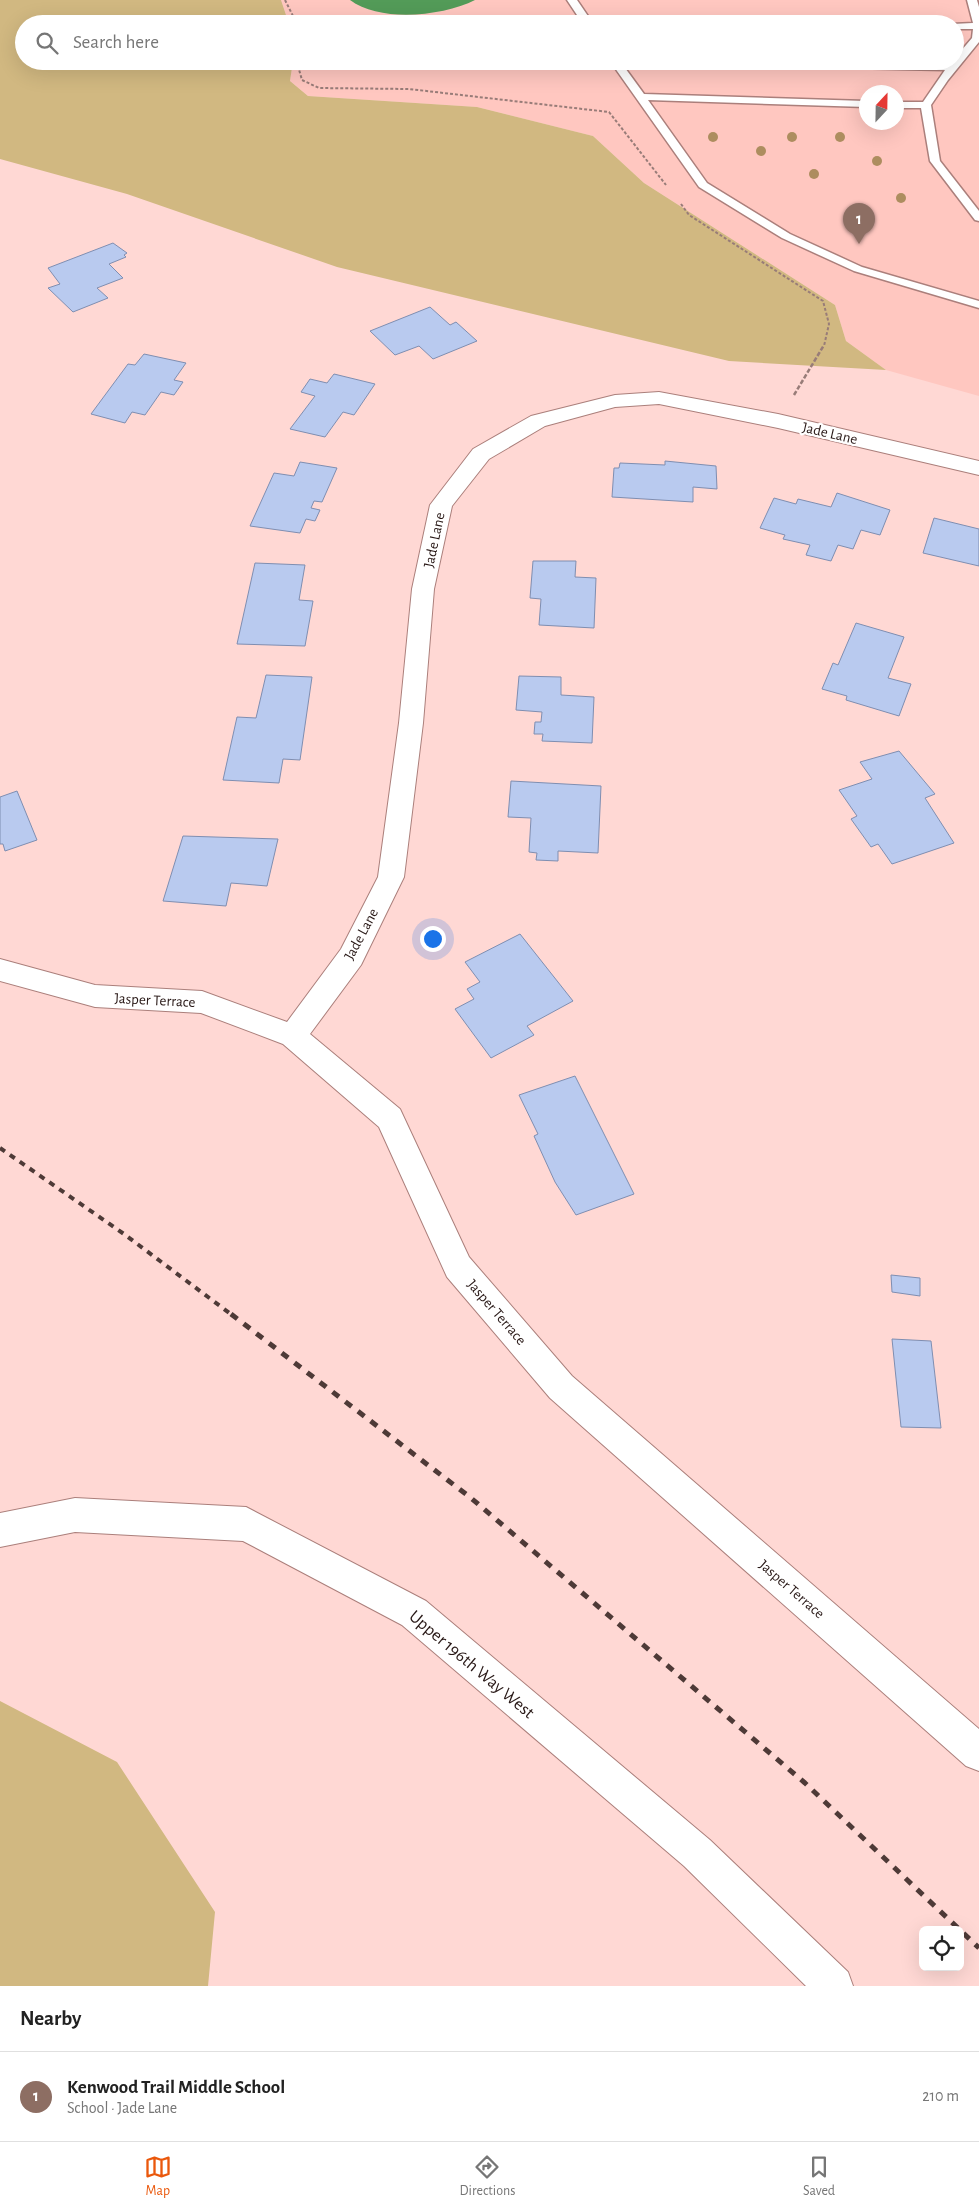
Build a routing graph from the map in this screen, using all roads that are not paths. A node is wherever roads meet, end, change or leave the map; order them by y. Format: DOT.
graph roads {
  1 [pos="572,0"];
  2 [pos="972,0"];
  3 [pos="582,15"];
  4 [pos="964,26"];
  5 [pos="977,26"];
  6 [pos="964,54"];
  7 [pos="622,70"];
  8 [pos="951,70"];
  9 [pos="641,97"];
  10 [pos="859,104"];
  11 [pos="904,105"];
  12 [pos="926,105"];
  13 [pos="979,218"];
  14 [pos="979,305"];
  15 [pos="979,468"];
  16 [pos="0,970"];
  17 [pos="293,1036"];
  18 [pos="0,1530"];
  19 [pos="979,1753"];
  20 [pos="834,1986"];
  1 -- 3 [label="lane"];
  2 -- 5 [label="lane"];
  4 -- 5 [label="lane"];
  5 -- 6 [label="lane"];
  7 -- 9 [label="lane"];
  8 -- 12 [label="lane"];
  9 -- 10 [label="lane"];
  9 -- 14 [label="lane"];
  11 -- 12 [label="lane"];
  12 -- 13 [label="lane"];
  15 -- 17 [label="street, Jade Lane"];
  16 -- 17 [label="street, Jasper Terrace"];
  17 -- 19 [label="street, Jasper Terrace"];
  18 -- 20 [label="street, Upper 196th Way West"];
}
